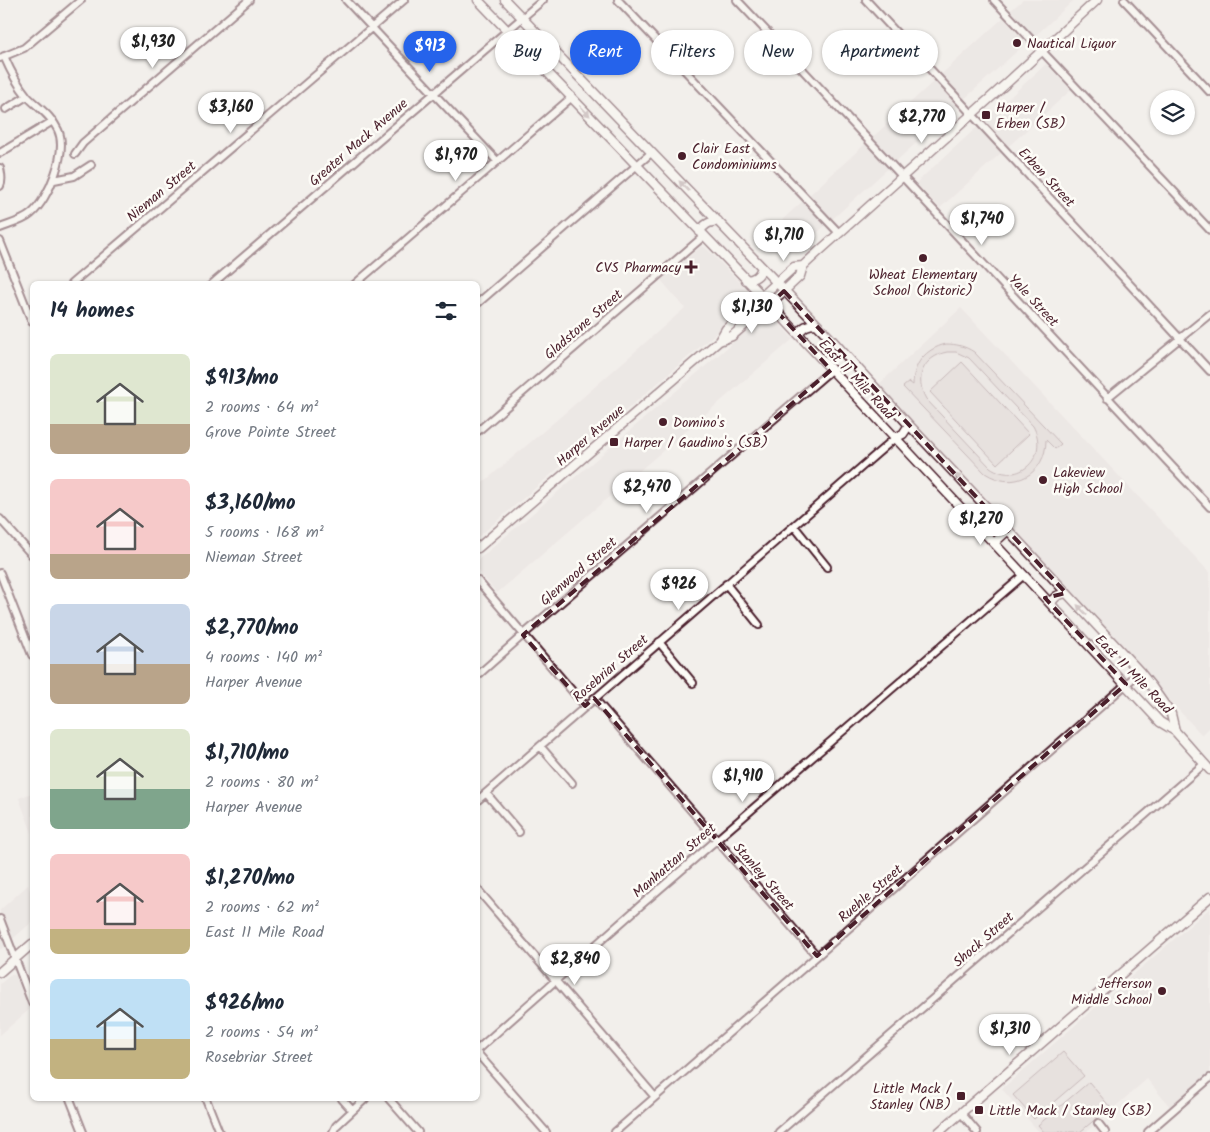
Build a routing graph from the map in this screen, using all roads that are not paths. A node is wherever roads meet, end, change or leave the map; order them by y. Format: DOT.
graph roads {
  1 [pos="81,0"];
  2 [pos="249,0"];
  3 [pos="346,0"];
  4 [pos="404,0"];
  5 [pos="478,0"];
  6 [pos="505,0"];
  7 [pos="543,0"];
  8 [pos="618,0"];
  9 [pos="738,0"];
  10 [pos="866,0"];
  11 [pos="994,0"];
  12 [pos="1097,0"];
  13 [pos="1124,0"];
  14 [pos="523,17"];
  15 [pos="372,28"];
  16 [pos="507,30"];
  17 [pos="495,40"];
  18 [pos="1042,50"];
  19 [pos="2,57"];
  20 [pos="551,75"];
  21 [pos="1210,92"];
  22 [pos="434,93"];
  23 [pos="27,96"];
  24 [pos="572,97"];
  25 [pos="6,109"];
  26 [pos="972,114"];
  27 [pos="52,121"];
  28 [pos="0,153"];
  29 [pos="651,153"];
  30 [pos="75,154"];
  31 [pos="498,161"];
  32 [pos="90,165"];
  33 [pos="637,166"];
  34 [pos="0,168"];
  35 [pos="903,176"];
  36 [pos="54,180"];
  37 [pos="0,186"];
  38 [pos="718,221"];
  39 [pos="0,228"];
  40 [pos="1210,230"];
  41 [pos="839,233"];
  42 [pos="702,234"];
  43 [pos="0,241"];
  44 [pos="803,266"];
  45 [pos="762,268"];
  46 [pos="746,280"];
  47 [pos="75,281"];
  48 [pos="215,281"];
  49 [pos="358,281"];
  50 [pos="777,283"];
  51 [pos="784,291"];
  52 [pos="762,296"];
  53 [pos="480,301"];
  54 [pos="770,304"];
  55 [pos="30,314"];
  56 [pos="1210,314"];
  57 [pos="816,324"];
  58 [pos="798,334"];
  59 [pos="1180,338"];
  60 [pos="720,341"];
  61 [pos="832,370"];
  62 [pos="1210,370"];
  63 [pos="1107,398"];
  64 [pos="909,425"];
  65 [pos="480,429"];
  66 [pos="895,438"];
  67 [pos="1210,507"];
  68 [pos="0,521"];
  69 [pos="794,526"];
  70 [pos="1008,530"];
  71 [pos="994,543"];
  72 [pos="480,546"];
  73 [pos="30,552"];
  74 [pos="827,567"];
  75 [pos="0,573"];
  76 [pos="1024,575"];
  77 [pos="480,583"];
  78 [pos="726,584"];
  79 [pos="1066,592"];
  80 [pos="1051,604"];
  81 [pos="759,625"];
  82 [pos="523,635"];
  83 [pos="659,642"];
  84 [pos="30,650"];
  85 [pos="1140,672"];
  86 [pos="480,673"];
  87 [pos="693,683"];
  88 [pos="1126,684"];
  89 [pos="594,698"];
  90 [pos="585,706"];
  91 [pos="1175,731"];
  92 [pos="540,746"];
  93 [pos="1204,764"];
  94 [pos="1210,770"];
  95 [pos="572,783"];
  96 [pos="486,793"];
  97 [pos="480,798"];
  98 [pos="519,832"];
  99 [pos="716,840"];
  100 [pos="480,892"];
  101 [pos="1210,897"];
  102 [pos="0,919"];
  103 [pos="30,946"];
  104 [pos="817,956"];
  105 [pos="16,959"];
  106 [pos="0,972"];
  107 [pos="555,980"];
  108 [pos="30,998"];
  109 [pos="480,1047"];
  110 [pos="480,1056"];
  111 [pos="1210,1078"];
  112 [pos="655,1097"];
  113 [pos="71,1101"];
  114 [pos="207,1101"];
  115 [pos="344,1101"];
  116 [pos="363,1101"];
  117 [pos="391,1101"];
  118 [pos="352,1110"];
  119 [pos="961,1114"];
  120 [pos="1098,1124"];
  121 [pos="83,1132"];
  122 [pos="219,1132"];
  123 [pos="333,1132"];
  124 [pos="418,1132"];
  125 [pos="546,1132"];
  126 [pos="615,1132"];
  127 [pos="779,1132"];
  128 [pos="939,1132"];
  129 [pos="977,1132"];
  130 [pos="1105,1132"];
  131 [pos="1148,1132"];
  1 -- 19 [label="street"];
  2 -- 30 [label="street"];
  3 -- 15 [label="street"];
  4 -- 15 [label="street, Nieman Street"];
  5 -- 16 [label="main road, East 11 Mile Road"];
  6 -- 14 [label="main road, East 11 Mile Road"];
  7 -- 14 [label="street, Greater Mack Avenue"];
  8 -- 41 [label="street"];
  9 -- 35 [label="street, Yale Street"];
  10 -- 26 [label="street, Erben Street"];
  11 -- 18 [label="street"];
  12 -- 18 [label="main road, Harper Avenue"];
  13 -- 21 [label="street"];
  14 -- 16 [label="street, Greater Mack Avenue"];
  14 -- 29 [label="main road, East 11 Mile Road"];
  15 -- 22 [label="street"];
  15 -- 47 [label="street, Nieman Street"];
  17 -- 22 [label="street, Greater Mack Avenue"];
  18 -- 26 [label="main road, Harper Avenue"];
  18 -- 40 [label="street"];
  19 -- 23 [label="street"];
  20 -- 24 [label="main road, East 11 Mile Road"];
  22 -- 31 [label="street"];
  22 -- 48 [label="street, Greater Mack Avenue"];
  23 -- 25 [label="street"];
  23 -- 27 [label="street"];
  24 -- 31 [label="street"];
  24 -- 33 [label="main road, East 11 Mile Road, one-way"];
  26 -- 35 [label="main road, Harper Avenue"];
  26 -- 59 [label="street, Erben Street"];
  27 -- 28 [label="street"];
  27 -- 36 [label="street"];
  29 -- 33 [label="street"];
  38 -- 29 [label="main road, East 11 Mile Road, one-way"];
  31 -- 49 [label="street"];
  32 -- 36 [label="street"];
  33 -- 42 [label="main road, East 11 Mile Road"];
  33 -- 53 [label="street"];
  34 -- 37 [label="street"];
  35 -- 41 [label="main road, Harper Avenue"];
  35 -- 63 [label="street, Yale Street"];
  36 -- 39 [label="street"];
  38 -- 42 [label="main road"];
  38 -- 45 [label="main road, East 11 Mile Road"];
  41 -- 44 [label="main road, Harper Avenue"];
  42 -- 46 [label="main road, East 11 Mile Road"];
  42 -- 65 [label="street, Gladstone Street"];
  43 -- 55 [label="street"];
  44 -- 50 [label="main road, Harper Avenue"];
  44 -- 51 [label="main road, Harper Avenue"];
  45 -- 46 [label="main road"];
  45 -- 50 [label="main road, East 11 Mile Road"];
  46 -- 52 [label="main road, East 11 Mile Road"];
  50 -- 51 [label="main road, East 11 Mile Road"];
  50 -- 52 [label="main road, Harper Avenue"];
  51 -- 54 [label="main road, Harper Avenue"];
  51 -- 57 [label="main road, East 11 Mile Road"];
  52 -- 54 [label="main road, East 11 Mile Road"];
  52 -- 60 [label="main road, Harper Avenue"];
  54 -- 58 [label="main road, East 11 Mile Road"];
  54 -- 60 [label="main road, Harper Avenue"];
  56 -- 59 [label="street"];
  57 -- 58 [label="main road"];
  57 -- 64 [label="main road, East 11 Mile Road"];
  58 -- 61 [label="main road, East 11 Mile Road"];
  59 -- 62 [label="street, Erben Street"];
  59 -- 63 [label="street"];
  60 -- 72 [label="main road, Harper Avenue"];
  61 -- 66 [label="main road, East 11 Mile Road"];
  61 -- 82 [label="street, Glenwood Street"];
  63 -- 67 [label="street, Yale Street"];
  64 -- 66 [label="main road"];
  70 -- 64 [label="main road, East 11 Mile Road, one-way"];
  66 -- 69 [label="street, Rosebriar Street"];
  66 -- 71 [label="main road, East 11 Mile Road"];
  68 -- 73 [label="street"];
  69 -- 74 [label="street"];
  69 -- 78 [label="street, Rosebriar Street"];
  70 -- 71 [label="main road"];
  70 -- 79 [label="main road, East 11 Mile Road"];
  71 -- 76 [label="main road, East 11 Mile Road"];
  75 -- 84 [label="street"];
  76 -- 80 [label="main road, East 11 Mile Road"];
  76 -- 99 [label="street, Manhattan Street"];
  77 -- 82 [label="street"];
  78 -- 81 [label="street"];
  78 -- 83 [label="street, Rosebriar Street"];
  79 -- 80 [label="main road"];
  85 -- 79 [label="main road, East 11 Mile Road, one-way"];
  80 -- 88 [label="main road, East 11 Mile Road"];
  82 -- 86 [label="street, Glenwood Street"];
  82 -- 90 [label="street"];
  83 -- 87 [label="street"];
  83 -- 89 [label="street, Rosebriar Street"];
  85 -- 88 [label="street, Ruehle Street"];
  85 -- 91 [label="main road, East 11 Mile Road"];
  88 -- 91 [label="main road, East 11 Mile Road"];
  88 -- 104 [label="street, Ruehle Street"];
  89 -- 90 [label="street, Rosebriar Street"];
  89 -- 99 [label="street, Stanley Street"];
  90 -- 92 [label="street, Rosebriar Street"];
  91 -- 93 [label="main road, East 11 Mile Road"];
  92 -- 95 [label="street"];
  92 -- 96 [label="street, Rosebriar Street"];
  93 -- 94 [label="main road, East 11 Mile Road"];
  93 -- 127 [label="street, Shock Street"];
  96 -- 97 [label="street, Rosebriar Street"];
  96 -- 98 [label="street"];
  99 -- 104 [label="street, Stanley Street"];
  99 -- 107 [label="street, Manhattan Street"];
  100 -- 107 [label="street"];
  101 -- 119 [label="main road"];
  102 -- 105 [label="street"];
  103 -- 105 [label="main road"];
  104 -- 112 [label="street, Ruehle Street"];
  105 -- 106 [label="main road"];
  105 -- 108 [label="street"];
  107 -- 109 [label="street, Manhattan Street"];
  107 -- 112 [label="street"];
  110 -- 125 [label="street"];
  111 -- 131 [label="street"];
  112 -- 126 [label="street, Ruehle Street"];
  113 -- 121 [label="street"];
  114 -- 122 [label="street"];
  115 -- 118 [label="street"];
  116 -- 118 [label="street"];
  117 -- 124 [label="street"];
  118 -- 123 [label="street"];
  119 -- 128 [label="main road"];
  119 -- 129 [label="street"];
  120 -- 130 [label="street"];
}
